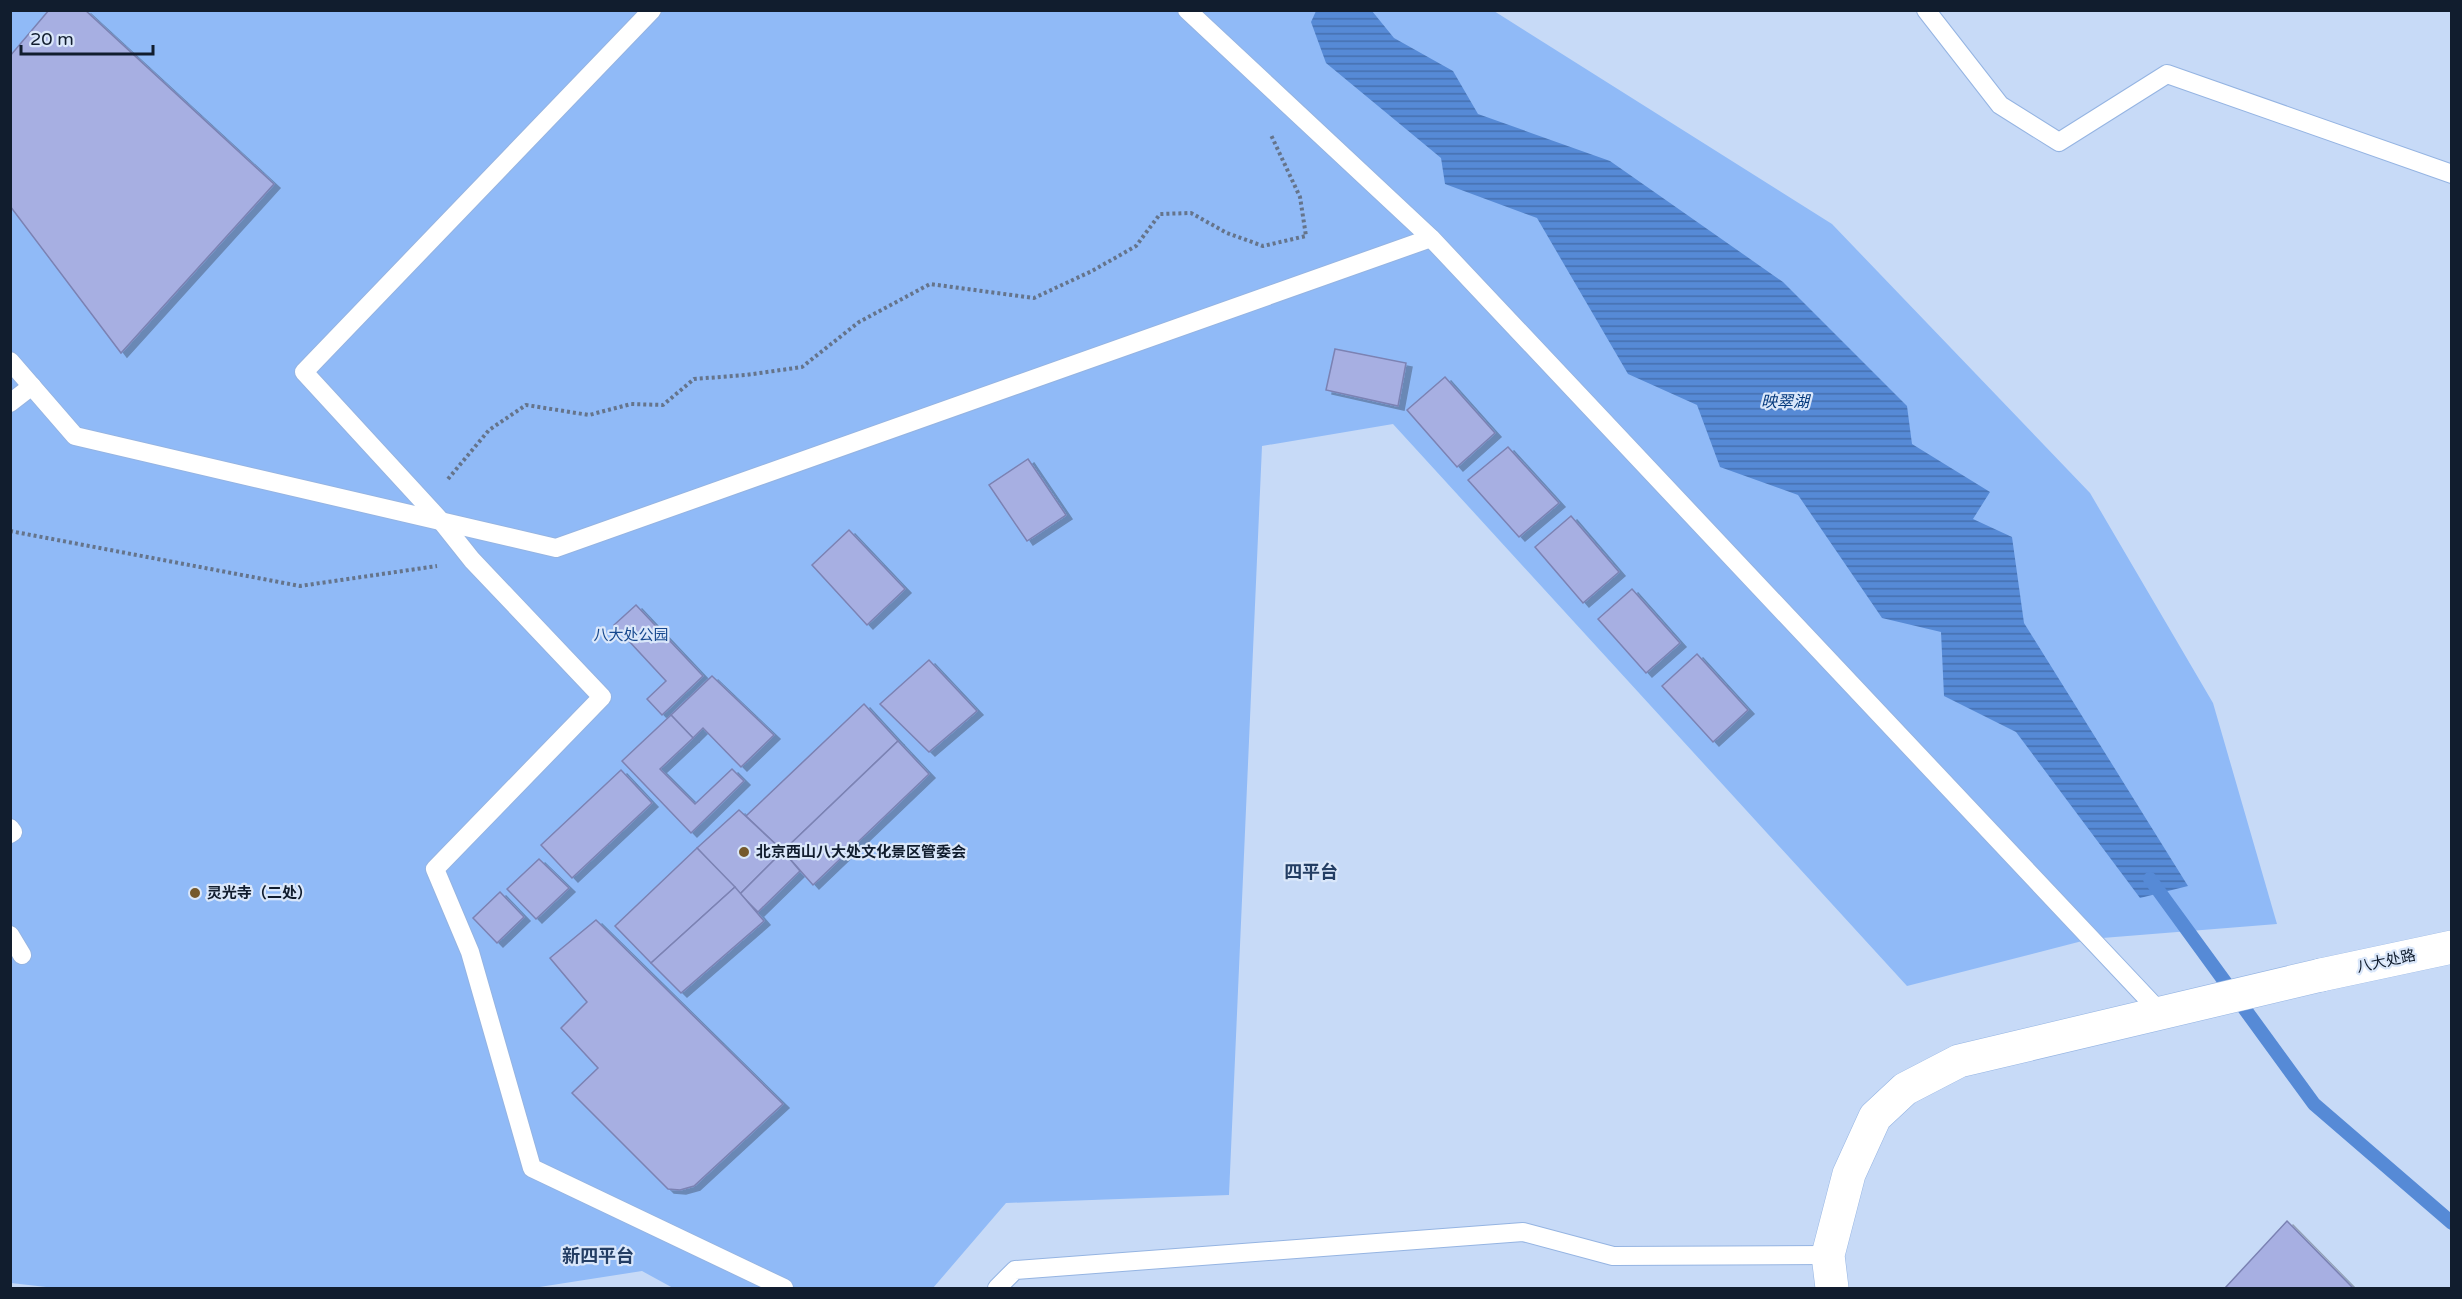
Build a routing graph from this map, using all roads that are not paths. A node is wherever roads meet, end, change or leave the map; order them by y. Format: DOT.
graph roads {
  1 [pos="652,10"];
  2 [pos="1187,10"];
  3 [pos="1926,10"];
  4 [pos="2451,174"];
  5 [pos="1431,238"];
  6 [pos="10,361"];
  7 [pos="32,386"];
  8 [pos="10,403"];
  9 [pos="441,521"];
  10 [pos="10,828"];
  11 [pos="10,834"];
  12 [pos="10,935"];
  13 [pos="2451,947"];
  14 [pos="22,955"];
  15 [pos="2161,1013"];
  16 [pos="1828,1255"];
  17 [pos="784,1288"];
  18 [pos="997,1288"];
  19 [pos="1832,1288"];
  1 -- 9 [label="lane"];
  2 -- 5 [label="lane"];
  3 -- 4 [label="lane"];
  5 -- 9 [label="lane"];
  5 -- 15 [label="lane"];
  6 -- 7 [label="lane"];
  7 -- 8 [label="lane"];
  7 -- 9 [label="lane"];
  9 -- 17 [label="lane"];
  10 -- 11 [label="lane"];
  12 -- 14 [label="lane"];
  13 -- 15 [label="street, 八大处路"];
  15 -- 16 [label="street, 八大处路"];
  16 -- 18 [label="lane"];
  16 -- 19 [label="street"];
}
